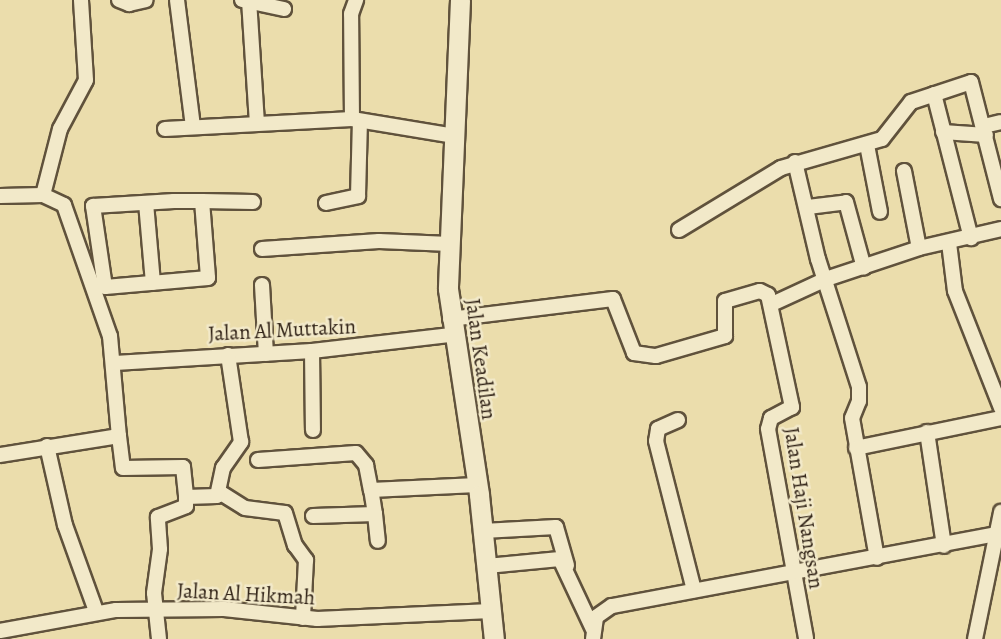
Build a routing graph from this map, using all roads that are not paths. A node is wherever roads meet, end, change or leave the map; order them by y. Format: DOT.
graph roads {
  1 [pos="81,0"];
  2 [pos="119,0"];
  3 [pos="146,0"];
  4 [pos="177,0"];
  5 [pos="246,0"];
  6 [pos="356,0"];
  7 [pos="460,0"];
  8 [pos="284,9"];
  9 [pos="934,94"];
  10 [pos="356,120"];
  11 [pos="1001,122"];
  12 [pos="257,123"];
  13 [pos="193,127"];
  14 [pos="165,128"];
  15 [pos="985,130"];
  16 [pos="943,132"];
  17 [pos="455,136"];
  18 [pos="867,145"];
  19 [pos="795,162"];
  20 [pos="904,171"];
  21 [pos="43,195"];
  22 [pos="0,196"];
  23 [pos="1001,199"];
  24 [pos="202,201"];
  25 [pos="253,202"];
  26 [pos="146,203"];
  27 [pos="326,203"];
  28 [pos="808,207"];
  29 [pos="880,212"];
  30 [pos="1001,229"];
  31 [pos="679,230"];
  32 [pos="971,238"];
  33 [pos="948,243"];
  34 [pos="450,244"];
  35 [pos="919,248"];
  36 [pos="261,250"];
  37 [pos="864,268"];
  38 [pos="826,279"];
  39 [pos="153,283"];
  40 [pos="262,285"];
  41 [pos="99,289"];
  42 [pos="772,304"];
  43 [pos="450,327"];
  44 [pos="312,351"];
  45 [pos="266,354"];
  46 [pos="228,355"];
  47 [pos="115,363"];
  48 [pos="1001,408"];
  49 [pos="1001,418"];
  50 [pos="678,420"];
  51 [pos="313,430"];
  52 [pos="928,432"];
  53 [pos="119,436"];
  54 [pos="47,446"];
  55 [pos="856,447"];
  56 [pos="0,455"];
  57 [pos="258,460"];
  58 [pos="476,477"];
  59 [pos="371,490"];
  60 [pos="221,492"];
  61 [pos="186,497"];
  62 [pos="1001,512"];
  63 [pos="375,514"];
  64 [pos="313,516"];
  65 [pos="483,531"];
  66 [pos="998,534"];
  67 [pos="378,541"];
  68 [pos="944,546"];
  69 [pos="877,558"];
  70 [pos="567,565"];
  71 [pos="487,566"];
  72 [pos="993,567"];
  73 [pos="791,573"];
  74 [pos="1001,589"];
  75 [pos="694,590"];
  76 [pos="156,610"];
  77 [pos="96,611"];
  78 [pos="491,611"];
  79 [pos="303,618"];
  80 [pos="981,622"];
  81 [pos="0,631"];
  82 [pos="594,634"];
  83 [pos="159,639"];
  84 [pos="494,639"];
  85 [pos="806,639"];
  86 [pos="975,639"];
  87 [pos="989,639"];
  1 -- 21 [label="street"];
  2 -- 3 [label="street"];
  4 -- 13 [label="street"];
  5 -- 8 [label="street"];
  5 -- 12 [label="street"];
  6 -- 10 [label="street"];
  7 -- 17 [label="main road, Jalan Keadilan"];
  9 -- 15 [label="street"];
  9 -- 16 [label="street"];
  9 -- 18 [label="street"];
  10 -- 12 [label="street"];
  10 -- 17 [label="street"];
  10 -- 27 [label="street"];
  11 -- 15 [label="street"];
  12 -- 13 [label="street"];
  13 -- 14 [label="street"];
  15 -- 16 [label="street"];
  15 -- 23 [label="street"];
  16 -- 32 [label="street"];
  17 -- 34 [label="main road, Jalan Keadilan"];
  18 -- 19 [label="street"];
  18 -- 29 [label="street"];
  19 -- 28 [label="street"];
  19 -- 31 [label="street"];
  20 -- 35 [label="street"];
  21 -- 22 [label="street"];
  21 -- 41 [label="street"];
  24 -- 25 [label="street"];
  24 -- 26 [label="street"];
  24 -- 39 [label="street"];
  26 -- 39 [label="street"];
  26 -- 41 [label="street"];
  28 -- 37 [label="street"];
  28 -- 38 [label="street"];
  30 -- 32 [label="street"];
  32 -- 33 [label="street"];
  33 -- 35 [label="street"];
  33 -- 48 [label="street"];
  34 -- 36 [label="street"];
  34 -- 43 [label="main road, Jalan Keadilan"];
  35 -- 37 [label="street"];
  37 -- 38 [label="street"];
  38 -- 42 [label="street"];
  38 -- 55 [label="street"];
  39 -- 41 [label="street"];
  40 -- 45 [label="street"];
  41 -- 47 [label="street"];
  42 -- 43 [label="street"];
  42 -- 73 [label="street, Jalan Haji Nangsan"];
  43 -- 44 [label="street, Jalan Al Muttakin"];
  43 -- 58 [label="main road, Jalan Keadilan"];
  44 -- 45 [label="street, Jalan Al Muttakin"];
  44 -- 51 [label="street"];
  45 -- 46 [label="street, Jalan Al Muttakin"];
  46 -- 47 [label="street, Jalan Al Muttakin"];
  46 -- 60 [label="street"];
  47 -- 53 [label="street"];
  49 -- 52 [label="street"];
  50 -- 75 [label="street"];
  52 -- 55 [label="street"];
  52 -- 68 [label="street"];
  53 -- 54 [label="street"];
  53 -- 61 [label="street"];
  54 -- 56 [label="street"];
  54 -- 77 [label="street"];
  55 -- 69 [label="street"];
  57 -- 59 [label="street"];
  58 -- 59 [label="street"];
  58 -- 65 [label="main road, Jalan Keadilan"];
  59 -- 63 [label="street"];
  60 -- 61 [label="street"];
  60 -- 79 [label="street"];
  61 -- 76 [label="street"];
  62 -- 66 [label="street"];
  63 -- 64 [label="street"];
  63 -- 67 [label="street"];
  65 -- 70 [label="street"];
  65 -- 71 [label="main road, Jalan Keadilan"];
  66 -- 68 [label="street"];
  66 -- 72 [label="street"];
  68 -- 69 [label="street"];
  69 -- 73 [label="street"];
  70 -- 71 [label="street"];
  70 -- 82 [label="street"];
  71 -- 78 [label="main road, Jalan Keadilan"];
  72 -- 74 [label="street"];
  72 -- 80 [label="street"];
  73 -- 75 [label="street"];
  73 -- 85 [label="street, Jalan Haji Nangsan"];
  75 -- 82 [label="street"];
  76 -- 77 [label="street, Jalan Al Hikmah"];
  76 -- 79 [label="street, Jalan Al Hikmah"];
  76 -- 83 [label="street"];
  77 -- 81 [label="street, Jalan Al Hikmah"];
  78 -- 79 [label="street, Jalan Al Hikmah"];
  78 -- 84 [label="main road, Jalan Keadilan"];
  80 -- 86 [label="street"];
  80 -- 87 [label="street"];
}
